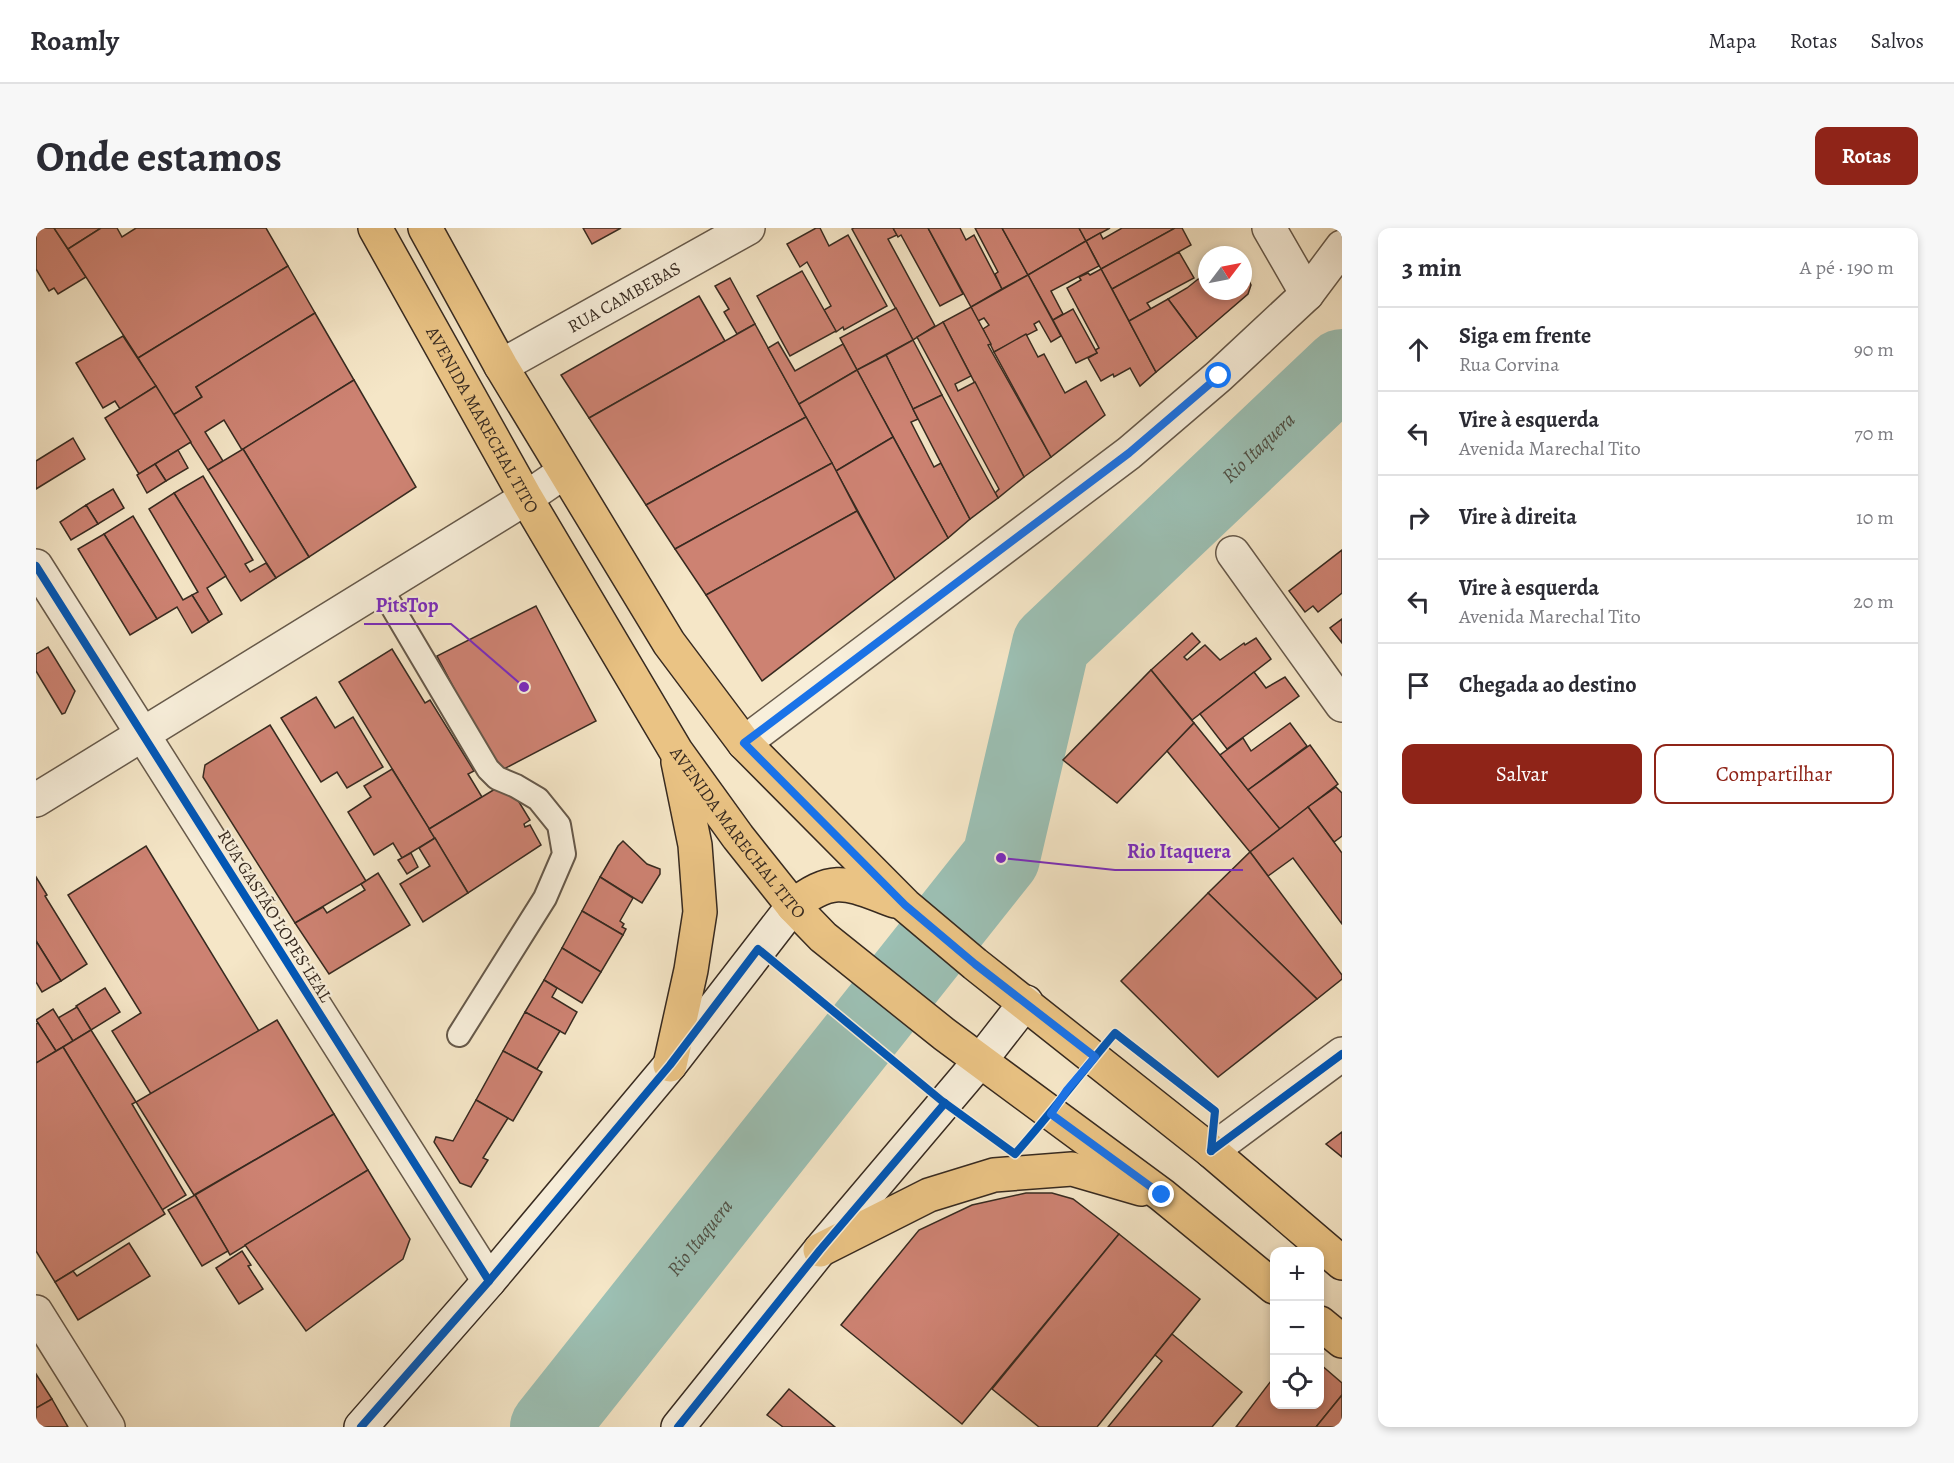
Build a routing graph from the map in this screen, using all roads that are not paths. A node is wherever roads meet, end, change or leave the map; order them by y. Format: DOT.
graph roads {
  1 [pos="375,228"];
  2 [pos="425,228"];
  3 [pos="747,228"];
  4 [pos="1269,228"];
  5 [pos="1342,247"];
  6 [pos="1307,294"];
  7 [pos="501,366"];
  8 [pos="564,472"];
  9 [pos="526,498"];
  10 [pos="1233,554"];
  11 [pos="36,566"];
  12 [pos="381,588"];
  13 [pos="1342,705"];
  14 [pos="142,735"];
  15 [pos="744,743"];
  16 [pos="676,752"];
  17 [pos="36,800"];
  18 [pos="860,876"];
  19 [pos="793,906"];
  20 [pos="1026,1002"];
  21 [pos="459,1035"];
  22 [pos="1342,1054"];
  23 [pos="980,1061"];
  24 [pos="670,1065"];
  25 [pos="1211,1151"];
  26 [pos="1162,1195"];
  27 [pos="820,1250"];
  28 [pos="1342,1263"];
  29 [pos="489,1281"];
  30 [pos="1270,1283"];
  31 [pos="36,1312"];
  32 [pos="1324,1326"];
  33 [pos="1342,1341"];
  34 [pos="108,1427"];
  35 [pos="361,1427"];
  36 [pos="678,1427"];
  1 -- 9 [label="main road, AVENIDA MARECHAL TITO"];
  2 -- 7 [label="main road"];
  3 -- 7 [label="street, RUA CAMBEBAS"];
  4 -- 6 [label="street"];
  5 -- 6 [label="street"];
  6 -- 15 [label="street"];
  7 -- 8 [label="main road"];
  8 -- 9 [label="street"];
  8 -- 15 [label="main road"];
  9 -- 12 [label="street"];
  9 -- 16 [label="main road, AVENIDA MARECHAL TITO"];
  10 -- 13 [label="street"];
  11 -- 14 [label="street, RUA GASTÃO LOPES LEAL"];
  12 -- 14 [label="street"];
  12 -- 21 [label="lane"];
  14 -- 17 [label="street"];
  14 -- 29 [label="street, RUA GASTÃO LOPES LEAL"];
  15 -- 18 [label="main road"];
  16 -- 19 [label="main road, AVENIDA MARECHAL TITO"];
  16 -- 24 [label="main road"];
  18 -- 19 [label="main road"];
  18 -- 20 [label="main road"];
  19 -- 23 [label="main road, AVENIDA MARECHAL TITO"];
  19 -- 24 [label="street"];
  20 -- 23 [label="street"];
  20 -- 25 [label="main road"];
  22 -- 25 [label="street"];
  23 -- 26 [label="main road, AVENIDA MARECHAL TITO"];
  23 -- 27 [label="street"];
  24 -- 29 [label="street"];
  25 -- 28 [label="main road"];
  26 -- 27 [label="main road"];
  26 -- 30 [label="main road, AVENIDA MARECHAL TITO"];
  27 -- 36 [label="street"];
  29 -- 35 [label="street"];
  31 -- 34 [label="street"];
  32 -- 33 [label="main road"];
}
